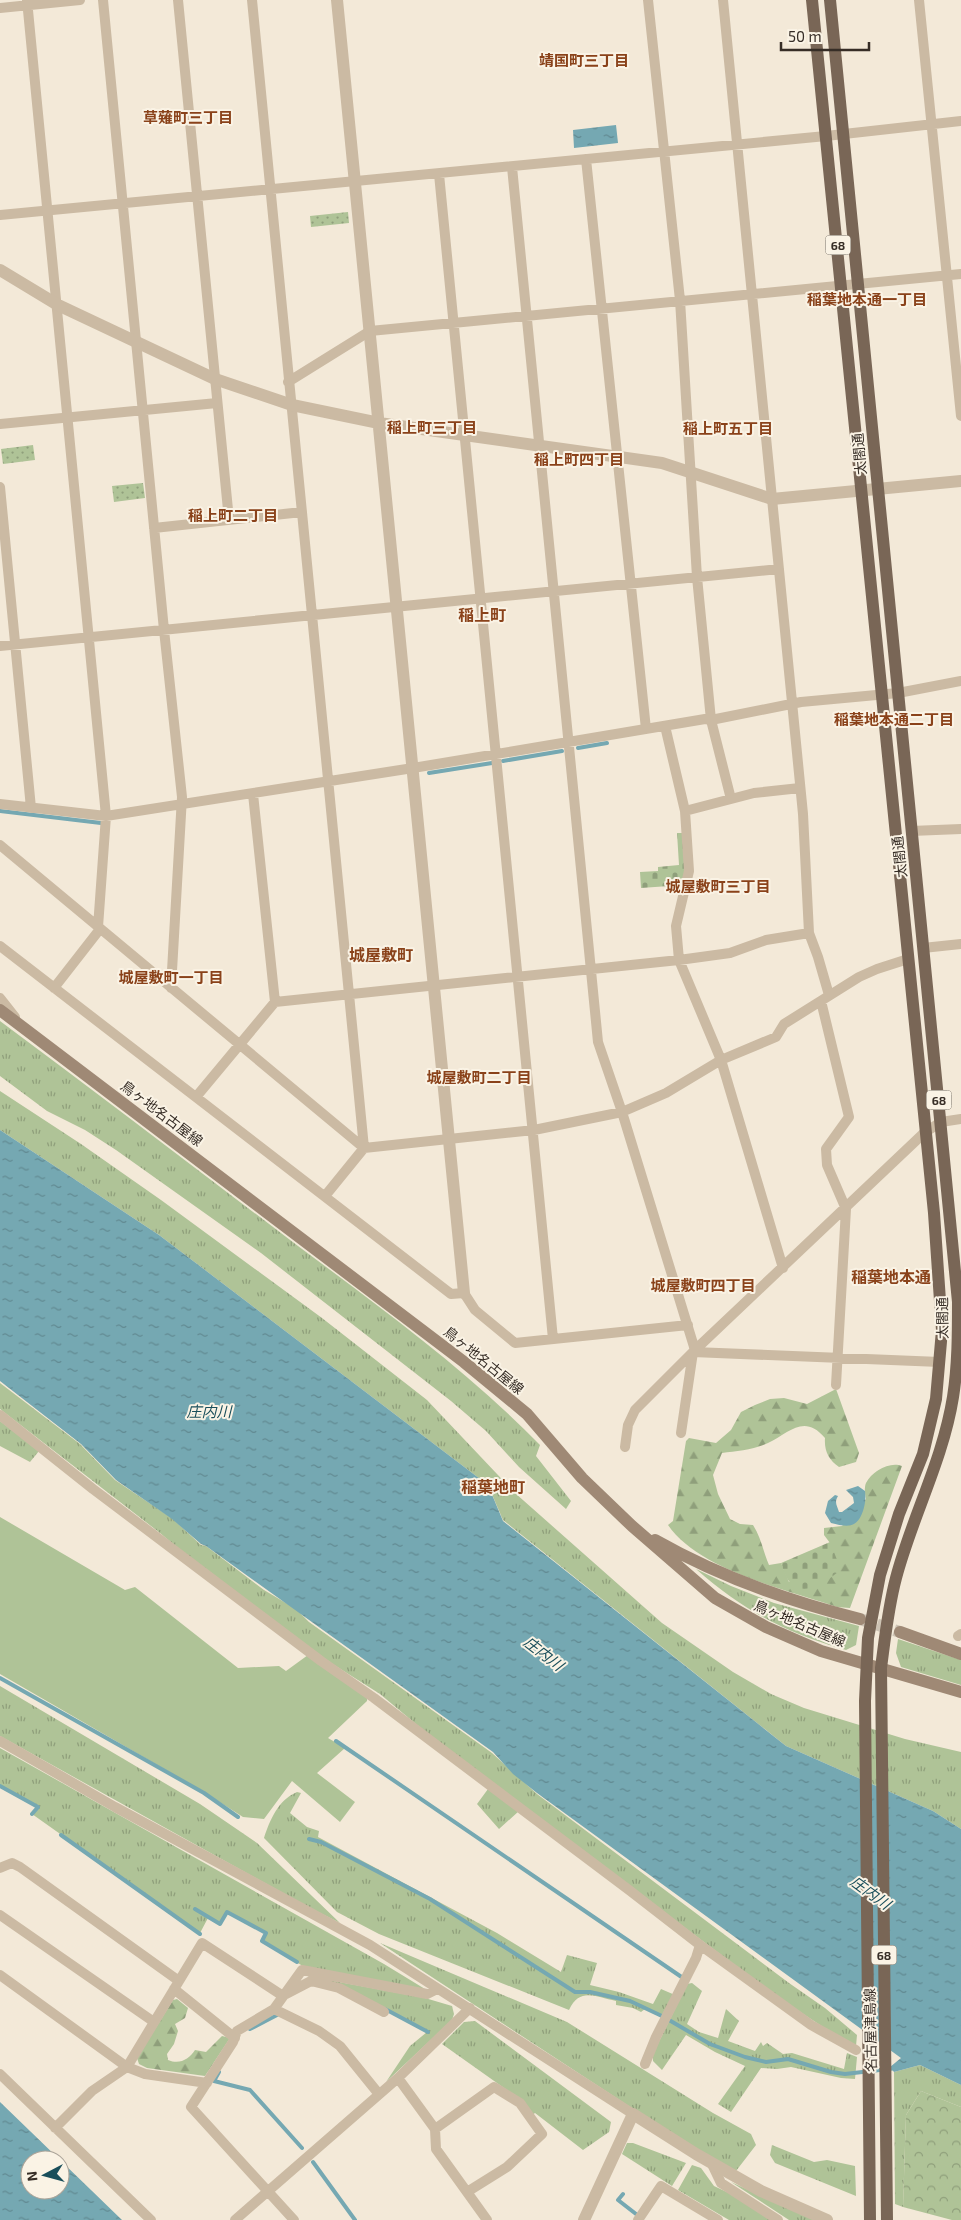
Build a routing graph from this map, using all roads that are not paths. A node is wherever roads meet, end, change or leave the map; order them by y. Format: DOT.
graph roads {
  1 [pos="80,0"];
  2 [pos="103,0"];
  3 [pos="178,0"];
  4 [pos="252,0"];
  5 [pos="337,0"];
  6 [pos="648,0"];
  7 [pos="723,0"];
  8 [pos="812,0"];
  9 [pos="830,0"];
  10 [pos="919,0"];
  11 [pos="28,3"];
  12 [pos="0,8"];
  13 [pos="961,121"];
  14 [pos="932,124"];
  15 [pos="844,133"];
  16 [pos="826,136"];
  17 [pos="737,145"];
  18 [pos="664,152"];
  19 [pos="586,159"];
  20 [pos="512,166"];
  21 [pos="438,174"];
  22 [pos="355,182"];
  23 [pos="270,190"];
  24 [pos="197,196"];
  25 [pos="123,203"];
  26 [pos="47,210"];
  27 [pos="0,215"];
  28 [pos="0,270"];
  29 [pos="961,274"];
  30 [pos="947,276"];
  31 [pos="842,285"];
  32 [pos="859,285"];
  33 [pos="752,293"];
  34 [pos="680,300"];
  35 [pos="58,305"];
  36 [pos="602,308"];
  37 [pos="527,316"];
  38 [pos="453,323"];
  39 [pos="370,331"];
  40 [pos="136,342"];
  41 [pos="215,378"];
  42 [pos="288,382"];
  43 [pos="217,403"];
  44 [pos="292,405"];
  45 [pos="143,411"];
  46 [pos="961,416"];
  47 [pos="68,418"];
  48 [pos="379,423"];
  49 [pos="0,424"];
  50 [pos="464,435"];
  51 [pos="540,445"];
  52 [pos="617,455"];
  53 [pos="690,472"];
  54 [pos="961,481"];
  55 [pos="0,487"];
  56 [pos="878,489"];
  57 [pos="862,490"];
  58 [pos="772,499"];
  59 [pos="302,512"];
  60 [pos="228,520"];
  61 [pos="154,528"];
  62 [pos="779,569"];
  63 [pos="696,577"];
  64 [pos="631,584"];
  65 [pos="554,592"];
  66 [pos="481,599"];
  67 [pos="397,607"];
  68 [pos="313,616"];
  69 [pos="164,630"];
  70 [pos="88,638"];
  71 [pos="16,645"];
  72 [pos="0,646"];
  73 [pos="961,681"];
  74 [pos="882,694"];
  75 [pos="898,694"];
  76 [pos="791,705"];
  77 [pos="711,720"];
  78 [pos="665,726"];
  79 [pos="646,729"];
  80 [pos="569,742"];
  81 [pos="496,754"];
  82 [pos="413,768"];
  83 [pos="327,780"];
  84 [pos="800,788"];
  85 [pos="253,794"];
  86 [pos="731,799"];
  87 [pos="0,804"];
  88 [pos="182,805"];
  89 [pos="31,808"];
  90 [pos="685,811"];
  91 [pos="106,816"];
  92 [pos="961,829"];
  93 [pos="911,831"];
  94 [pos="0,846"];
  95 [pos="99,928"];
  96 [pos="809,933"];
  97 [pos="961,944"];
  98 [pos="0,946"];
  99 [pos="923,948"];
  100 [pos="908,959"];
  101 [pos="679,960"];
  102 [pos="591,969"];
  103 [pos="519,976"];
  104 [pos="434,985"];
  105 [pos="54,988"];
  106 [pos="171,988"];
  107 [pos="348,994"];
  108 [pos="0,998"];
  109 [pos="825,998"];
  110 [pos="276,1002"];
  111 [pos="0,1010"];
  112 [pos="22,1026"];
  113 [pos="240,1044"];
  114 [pos="721,1060"];
  115 [pos="196,1097"];
  116 [pos="622,1112"];
  117 [pos="961,1119"];
  118 [pos="941,1122"];
  119 [pos="534,1130"];
  120 [pos="924,1134"];
  121 [pos="449,1139"];
  122 [pos="364,1148"];
  123 [pos="325,1196"];
  124 [pos="846,1209"];
  125 [pos="783,1268"];
  126 [pos="464,1292"];
  127 [pos="688,1325"];
  128 [pos="553,1339"];
  129 [pos="694,1351"];
  130 [pos="959,1354"];
  131 [pos="839,1358"];
  132 [pos="940,1362"];
  133 [pos="836,1385"];
  134 [pos="0,1416"];
  135 [pos="681,1433"];
  136 [pos="625,1447"];
  137 [pos="632,1526"];
  138 [pos="860,1619"];
  139 [pos="900,1632"];
  140 [pos="961,1654"];
  141 [pos="866,1664"];
  142 [pos="882,1668"];
  143 [pos="961,1692"];
  144 [pos="865,1701"];
  145 [pos="881,1702"];
  146 [pos="0,1741"];
  147 [pos="0,1868"];
  148 [pos="0,1915"];
  149 [pos="700,1945"];
  150 [pos="0,1974"];
  151 [pos="177,1985"];
  152 [pos="438,1989"];
  153 [pos="284,1995"];
  154 [pos="470,2008"];
  155 [pos="274,2009"];
  156 [pos="384,2012"];
  157 [pos="154,2022"];
  158 [pos="235,2038"];
  159 [pos="856,2050"];
  160 [pos="645,2064"];
  161 [pos="127,2067"];
  162 [pos="0,2074"];
  163 [pos="398,2078"];
  164 [pos="207,2084"];
  165 [pos="378,2093"];
  166 [pos="633,2114"];
  167 [pos="55,2128"];
  168 [pos="434,2129"];
  169 [pos="711,2162"];
  170 [pos="268,2190"];
  171 [pos="467,2192"];
  172 [pos="887,2214"];
  173 [pos="151,2220"];
  174 [pos="235,2220"];
  175 [pos="294,2220"];
  176 [pos="487,2220"];
  177 [pos="584,2220"];
  178 [pos="638,2220"];
  179 [pos="718,2220"];
  180 [pos="778,2220"];
  181 [pos="827,2220"];
  182 [pos="870,2220"];
  1 -- 11 [label="street"];
  2 -- 25 [label="street"];
  3 -- 24 [label="street"];
  4 -- 23 [label="street"];
  5 -- 22 [label="street"];
  6 -- 18 [label="street"];
  7 -- 17 [label="street"];
  8 -- 16 [label="main road, 太閤通 / 68"];
  9 -- 15 [label="main road, 太閤通 / 68"];
  10 -- 14 [label="street"];
  11 -- 12 [label="street"];
  11 -- 26 [label="street"];
  13 -- 14 [label="street"];
  14 -- 15 [label="street"];
  14 -- 30 [label="street"];
  15 -- 16 [label="street"];
  15 -- 32 [label="main road, 太閤通 / 68"];
  16 -- 17 [label="street"];
  16 -- 31 [label="main road, 太閤通 / 68"];
  17 -- 18 [label="street"];
  17 -- 33 [label="street"];
  18 -- 19 [label="street"];
  18 -- 34 [label="street"];
  19 -- 20 [label="street"];
  19 -- 36 [label="street"];
  20 -- 21 [label="street"];
  20 -- 37 [label="street"];
  21 -- 22 [label="street"];
  21 -- 38 [label="street"];
  22 -- 23 [label="street"];
  22 -- 39 [label="street"];
  23 -- 24 [label="street"];
  23 -- 42 [label="street"];
  24 -- 25 [label="street"];
  24 -- 41 [label="street"];
  25 -- 26 [label="street"];
  25 -- 40 [label="street"];
  26 -- 27 [label="street"];
  26 -- 35 [label="street"];
  28 -- 35 [label="street"];
  29 -- 30 [label="street"];
  30 -- 32 [label="street"];
  30 -- 46 [label="street"];
  31 -- 32 [label="street"];
  31 -- 33 [label="street"];
  31 -- 57 [label="main road, 太閤通 / 68"];
  32 -- 56 [label="main road, 太閤通 / 68"];
  33 -- 34 [label="street"];
  33 -- 58 [label="street"];
  34 -- 36 [label="street"];
  34 -- 53 [label="street"];
  35 -- 40 [label="street"];
  35 -- 47 [label="street"];
  36 -- 37 [label="street"];
  36 -- 52 [label="street"];
  37 -- 38 [label="street"];
  37 -- 51 [label="street"];
  38 -- 39 [label="street"];
  38 -- 50 [label="street"];
  39 -- 42 [label="street"];
  39 -- 48 [label="street"];
  40 -- 41 [label="street"];
  40 -- 45 [label="street"];
  41 -- 43 [label="street"];
  41 -- 44 [label="street"];
  42 -- 44 [label="street"];
  43 -- 45 [label="street"];
  43 -- 60 [label="street"];
  44 -- 48 [label="street"];
  44 -- 59 [label="street"];
  45 -- 47 [label="street"];
  45 -- 61 [label="street"];
  47 -- 49 [label="street"];
  47 -- 70 [label="street"];
  48 -- 50 [label="street"];
  48 -- 67 [label="street"];
  50 -- 51 [label="street"];
  50 -- 66 [label="street"];
  51 -- 52 [label="street"];
  51 -- 65 [label="street"];
  52 -- 53 [label="street"];
  52 -- 64 [label="street"];
  53 -- 58 [label="street"];
  53 -- 63 [label="street"];
  54 -- 56 [label="street"];
  55 -- 71 [label="street"];
  56 -- 57 [label="street"];
  56 -- 75 [label="main road, 太閤通 / 68"];
  57 -- 58 [label="street"];
  57 -- 74 [label="main road, 太閤通 / 68"];
  58 -- 62 [label="street"];
  59 -- 60 [label="street"];
  59 -- 68 [label="street"];
  60 -- 61 [label="street"];
  61 -- 69 [label="street"];
  62 -- 63 [label="street"];
  62 -- 76 [label="street"];
  63 -- 64 [label="street"];
  63 -- 77 [label="street"];
  64 -- 65 [label="street"];
  64 -- 79 [label="street"];
  65 -- 66 [label="street"];
  65 -- 80 [label="street"];
  66 -- 67 [label="street"];
  66 -- 81 [label="street"];
  67 -- 68 [label="street"];
  67 -- 82 [label="street"];
  68 -- 69 [label="street"];
  68 -- 83 [label="street"];
  69 -- 70 [label="street"];
  69 -- 88 [label="street"];
  70 -- 71 [label="street"];
  70 -- 91 [label="street"];
  71 -- 72 [label="street"];
  71 -- 89 [label="street"];
  73 -- 75 [label="street"];
  74 -- 75 [label="street"];
  74 -- 76 [label="street"];
  74 -- 100 [label="main road, 太閤通 / 68"];
  75 -- 93 [label="main road, 太閤通 / 68"];
  76 -- 77 [label="street"];
  76 -- 84 [label="street"];
  77 -- 78 [label="street"];
  77 -- 86 [label="street"];
  78 -- 79 [label="street"];
  78 -- 90 [label="street"];
  79 -- 80 [label="street"];
  80 -- 81 [label="street"];
  80 -- 102 [label="street"];
  81 -- 82 [label="street"];
  81 -- 103 [label="street"];
  82 -- 83 [label="street"];
  82 -- 104 [label="street"];
  83 -- 85 [label="street"];
  83 -- 107 [label="street"];
  84 -- 86 [label="street"];
  84 -- 96 [label="street"];
  85 -- 88 [label="street"];
  85 -- 110 [label="street"];
  86 -- 90 [label="street"];
  87 -- 89 [label="street"];
  88 -- 91 [label="street"];
  88 -- 106 [label="street"];
  89 -- 91 [label="street"];
  90 -- 101 [label="street"];
  91 -- 95 [label="street"];
  92 -- 93 [label="street"];
  93 -- 99 [label="main road, 太閤通 / 68"];
  94 -- 95 [label="street"];
  95 -- 105 [label="street"];
  95 -- 106 [label="street"];
  96 -- 101 [label="street"];
  96 -- 109 [label="street"];
  97 -- 99 [label="street"];
  98 -- 105 [label="street"];
  99 -- 118 [label="main road, 太閤通 / 68"];
  100 -- 109 [label="street"];
  100 -- 120 [label="main road, 太閤通 / 68"];
  101 -- 102 [label="street"];
  101 -- 114 [label="street"];
  102 -- 103 [label="street"];
  102 -- 116 [label="street"];
  103 -- 104 [label="street"];
  103 -- 119 [label="street"];
  104 -- 107 [label="street"];
  104 -- 121 [label="street"];
  105 -- 115 [label="street"];
  106 -- 113 [label="street"];
  107 -- 110 [label="street"];
  107 -- 122 [label="street"];
  108 -- 112 [label="street"];
  109 -- 114 [label="street"];
  109 -- 124 [label="street"];
  110 -- 113 [label="street"];
  111 -- 112 [label="main road, 鳥ヶ地名古屋線"];
  112 -- 137 [label="main road, 鳥ヶ地名古屋線"];
  113 -- 115 [label="street"];
  113 -- 122 [label="street"];
  114 -- 116 [label="street"];
  114 -- 125 [label="street"];
  115 -- 123 [label="street"];
  116 -- 119 [label="street"];
  116 -- 127 [label="street"];
  117 -- 118 [label="street"];
  118 -- 120 [label="street"];
  118 -- 130 [label="main road, 太閤通 / 68"];
  119 -- 121 [label="street"];
  119 -- 128 [label="street"];
  120 -- 124 [label="street"];
  120 -- 132 [label="main road, 太閤通 / 68"];
  121 -- 122 [label="street"];
  121 -- 126 [label="street"];
  122 -- 123 [label="street"];
  123 -- 126 [label="street"];
  124 -- 125 [label="street"];
  124 -- 131 [label="street"];
  125 -- 129 [label="street"];
  126 -- 128 [label="street"];
  127 -- 128 [label="street"];
  127 -- 129 [label="street"];
  129 -- 131 [label="street"];
  129 -- 135 [label="street"];
  129 -- 136 [label="street"];
  130 -- 142 [label="main road, 太閤通 / 68"];
  131 -- 132 [label="street"];
  131 -- 133 [label="street"];
  132 -- 141 [label="main road, 太閤通 / 68"];
  134 -- 149 [label="street"];
  137 -- 138 [label="main road"];
  137 -- 141 [label="main road, 鳥ヶ地名古屋線"];
  139 -- 140 [label="main road"];
  141 -- 142 [label="main road, 鳥ヶ地名古屋線"];
  141 -- 144 [label="main road, 太閤通 / 68"];
  142 -- 143 [label="main road, 鳥ヶ地名古屋線"];
  142 -- 145 [label="main road, 太閤通 / 68"];
  144 -- 182 [label="main road, 名古屋津島線 / 68"];
  145 -- 172 [label="main road, 名古屋津島線 / 68"];
  146 -- 152 [label="street"];
  147 -- 151 [label="street"];
  148 -- 157 [label="street"];
  149 -- 159 [label="street"];
  149 -- 160 [label="street"];
  150 -- 161 [label="street"];
  151 -- 153 [label="street"];
  151 -- 157 [label="street"];
  151 -- 158 [label="street"];
  152 -- 153 [label="street"];
  152 -- 154 [label="street"];
  153 -- 155 [label="street"];
  153 -- 156 [label="street"];
  154 -- 163 [label="street"];
  154 -- 166 [label="street"];
  155 -- 158 [label="street"];
  155 -- 165 [label="street"];
  157 -- 161 [label="street"];
  158 -- 164 [label="street"];
  161 -- 164 [label="street"];
  161 -- 167 [label="street"];
  162 -- 167 [label="street"];
  163 -- 165 [label="street"];
  163 -- 168 [label="street"];
  164 -- 170 [label="street"];
  165 -- 170 [label="street"];
  166 -- 169 [label="street"];
  166 -- 177 [label="street"];
  167 -- 173 [label="street"];
  168 -- 171 [label="street"];
  168 -- 171 [label="street"];
  169 -- 180 [label="street"];
  169 -- 181 [label="street"];
  170 -- 174 [label="street"];
  170 -- 175 [label="street"];
  171 -- 176 [label="street"];
  178 -- 179 [label="street"];
}
